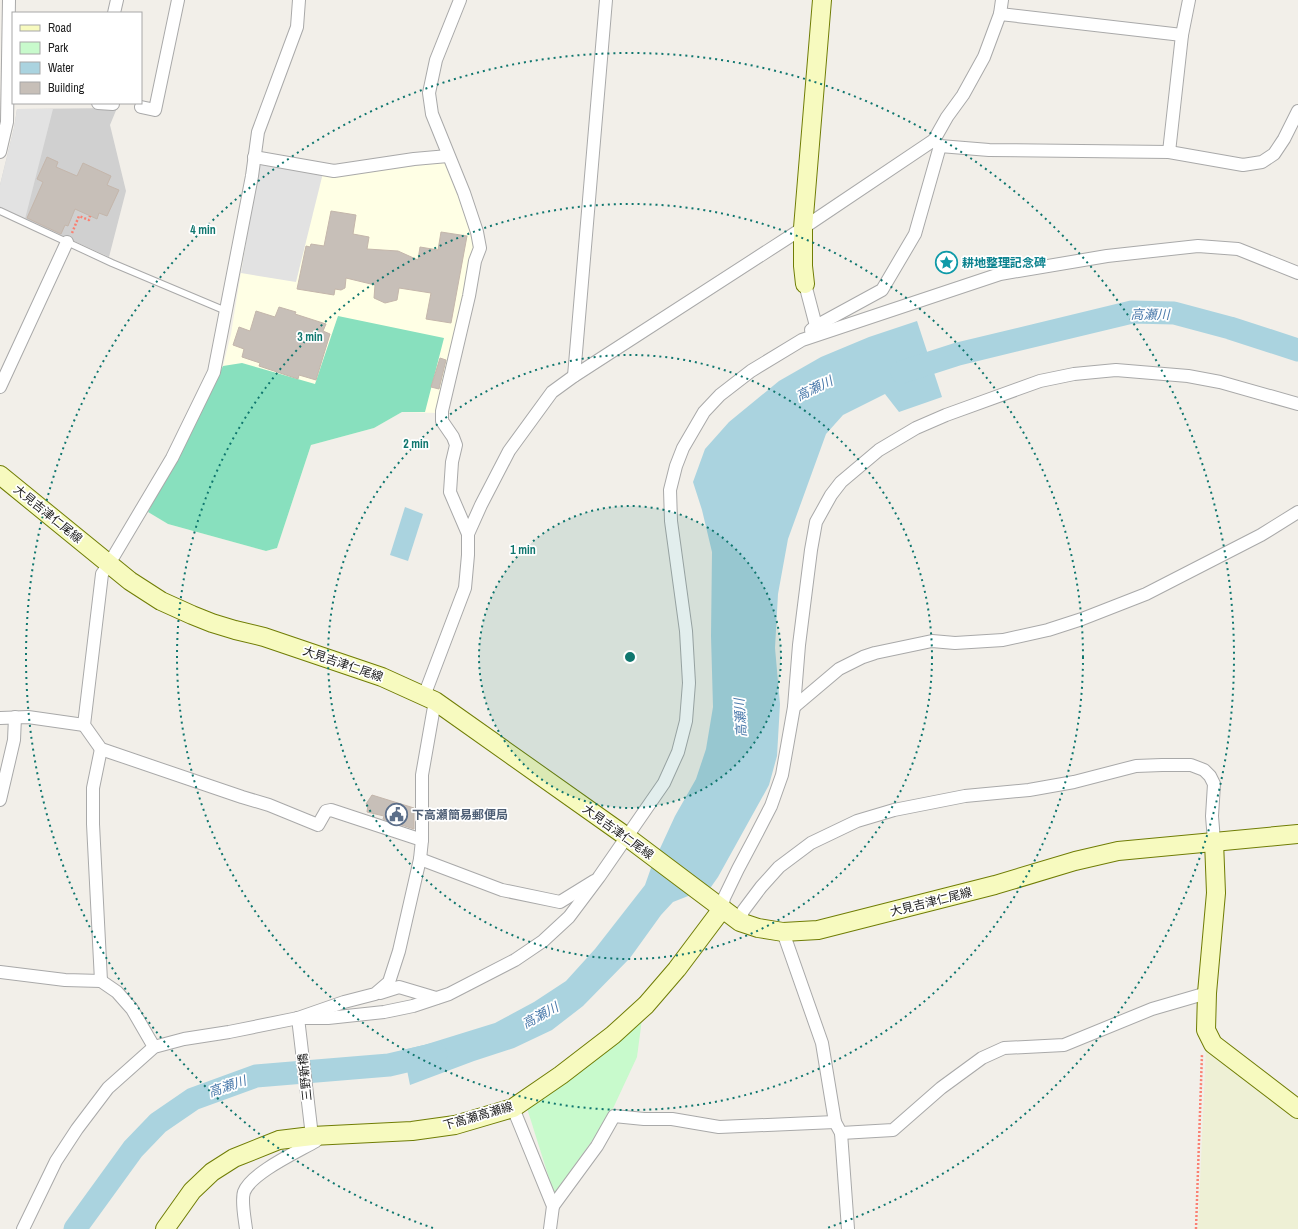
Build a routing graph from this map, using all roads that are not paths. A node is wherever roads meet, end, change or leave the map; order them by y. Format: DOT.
graph roads {
  1 [pos="9,0"];
  2 [pos="117,0"];
  3 [pos="178,0"];
  4 [pos="299,0"];
  5 [pos="460,0"];
  6 [pos="606,0"];
  7 [pos="822,0"];
  8 [pos="1002,0"];
  9 [pos="1189,0"];
  10 [pos="114,12"];
  11 [pos="1000,14"];
  12 [pos="1182,35"];
  13 [pos="4,43"];
  14 [pos="141,107"];
  15 [pos="1298,111"];
  16 [pos="937,143"];
  17 [pos="0,152"];
  18 [pos="1169,152"];
  19 [pos="448,156"];
  20 [pos="254,157"];
  21 [pos="0,211"];
  22 [pos="803,228"];
  23 [pos="67,242"];
  24 [pos="1298,274"];
  25 [pos="805,284"];
  26 [pos="226,311"];
  27 [pos="816,326"];
  28 [pos="802,340"];
  29 [pos="574,376"];
  30 [pos="0,387"];
  31 [pos="1298,404"];
  32 [pos="0,475"];
  33 [pos="1298,512"];
  34 [pos="468,534"];
  35 [pos="109,564"];
  36 [pos="429,698"];
  37 [pos="794,707"];
  38 [pos="0,718"];
  39 [pos="15,718"];
  40 [pos="84,725"];
  41 [pos="102,749"];
  42 [pos="0,800"];
  43 [pos="1298,834"];
  44 [pos="627,837"];
  45 [pos="422,840"];
  46 [pos="1214,841"];
  47 [pos="420,859"];
  48 [pos="599,877"];
  49 [pos="722,909"];
  50 [pos="740,922"];
  51 [pos="783,932"];
  52 [pos="0,972"];
  53 [pos="101,981"];
  54 [pos="1208,992"];
  55 [pos="375,994"];
  56 [pos="436,998"];
  57 [pos="298,1018"];
  58 [pos="154,1047"];
  59 [pos="513,1108"];
  60 [pos="1298,1109"];
  61 [pos="838,1128"];
  62 [pos="312,1136"];
  63 [pos="553,1206"];
  64 [pos="23,1229"];
  65 [pos="165,1229"];
  66 [pos="246,1229"];
  67 [pos="550,1229"];
  68 [pos="848,1229"];
  1 -- 13 [label="street"];
  2 -- 10 [label="street"];
  3 -- 14 [label="street"];
  4 -- 20 [label="street"];
  5 -- 19 [label="street"];
  6 -- 29 [label="street"];
  7 -- 22 [label="main road"];
  8 -- 11 [label="street"];
  9 -- 12 [label="street"];
  11 -- 12 [label="street"];
  11 -- 16 [label="street"];
  12 -- 18 [label="street"];
  13 -- 17 [label="street"];
  15 -- 18 [label="street"];
  16 -- 18 [label="street"];
  16 -- 22 [label="street"];
  16 -- 27 [label="street"];
  19 -- 20 [label="street"];
  19 -- 34 [label="street"];
  20 -- 26 [label="street"];
  21 -- 23 [label="lane"];
  22 -- 25 [label="main road"];
  22 -- 29 [label="street"];
  23 -- 26 [label="lane"];
  23 -- 30 [label="street"];
  24 -- 28 [label="street"];
  25 -- 27 [label="street"];
  26 -- 35 [label="street"];
  27 -- 28 [label="street"];
  28 -- 44 [label="street"];
  29 -- 34 [label="street"];
  31 -- 37 [label="street"];
  32 -- 35 [label="main road, 大見吉津仁尾線"];
  33 -- 37 [label="street"];
  34 -- 36 [label="street"];
  35 -- 36 [label="main road, 大見吉津仁尾線"];
  35 -- 40 [label="street"];
  36 -- 44 [label="main road, 大見吉津仁尾線"];
  36 -- 45 [label="street"];
  37 -- 49 [label="street"];
  38 -- 39 [label="street"];
  39 -- 40 [label="street"];
  39 -- 42 [label="street"];
  40 -- 41 [label="street"];
  41 -- 45 [label="street"];
  41 -- 53 [label="street"];
  43 -- 46 [label="main road, 大見吉津仁尾線"];
  44 -- 48 [label="street"];
  44 -- 49 [label="main road, 大見吉津仁尾線"];
  45 -- 47 [label="street"];
  46 -- 50 [label="street"];
  46 -- 51 [label="main road, 大見吉津仁尾線"];
  46 -- 54 [label="main road"];
  47 -- 48 [label="street"];
  47 -- 55 [label="street"];
  48 -- 56 [label="street"];
  49 -- 50 [label="main road, 大見吉津仁尾線"];
  49 -- 59 [label="main road, 下高瀬高瀬線"];
  50 -- 51 [label="main road, 大見吉津仁尾線"];
  51 -- 61 [label="street"];
  52 -- 53 [label="street"];
  53 -- 58 [label="street"];
  54 -- 60 [label="main road"];
  54 -- 61 [label="street"];
  55 -- 56 [label="street"];
  55 -- 57 [label="street"];
  56 -- 57 [label="street"];
  57 -- 58 [label="street"];
  57 -- 62 [label="street, 三野新橋"];
  58 -- 64 [label="street"];
  59 -- 62 [label="main road, 下高瀬高瀬線"];
  59 -- 63 [label="street"];
  61 -- 63 [label="street"];
  61 -- 68 [label="street"];
  62 -- 65 [label="main road, 下高瀬高瀬線"];
  62 -- 66 [label="street"];
  63 -- 67 [label="street"];
}
